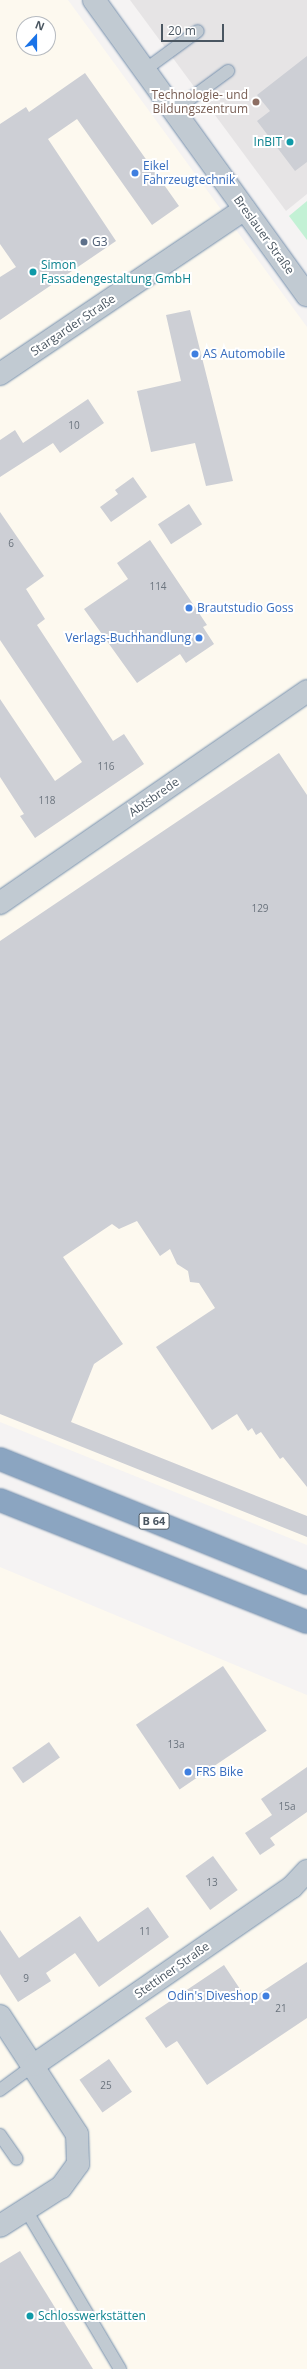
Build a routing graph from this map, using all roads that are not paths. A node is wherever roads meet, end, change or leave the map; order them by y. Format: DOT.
graph roads {
  1 [pos="94,0"];
  2 [pos="198,31"];
  3 [pos="146,69"];
  4 [pos="228,71"];
  5 [pos="175,110"];
  6 [pos="245,209"];
  7 [pos="307,295"];
  8 [pos="0,374"];
  9 [pos="307,691"];
  10 [pos="0,903"];
  11 [pos="0,1459"];
  12 [pos="0,1500"];
  13 [pos="307,1583"];
  14 [pos="307,1622"];
  15 [pos="307,1871"];
  16 [pos="0,2016"];
  17 [pos="34,2065"];
  18 [pos="0,2090"];
  19 [pos="0,2135"];
  20 [pos="17,2159"];
  21 [pos="26,2210"];
  22 [pos="0,2226"];
  23 [pos="120,2369"];
  1 -- 3 [label="street, Breslauer Straße"];
  2 -- 3 [label="lane"];
  3 -- 5 [label="street, Breslauer Straße"];
  4 -- 5 [label="lane"];
  5 -- 6 [label="street, Breslauer Straße"];
  6 -- 7 [label="street, Breslauer Straße"];
  6 -- 8 [label="street, Stargarder Straße"];
  9 -- 10 [label="street, Abtsbrede"];
  11 -- 13 [label="highway, B 64"];
  12 -- 14 [label="highway"];
  15 -- 17 [label="street, Stettiner Straße"];
  16 -- 17 [label="street"];
  17 -- 18 [label="lane"];
  17 -- 21 [label="street"];
  19 -- 20 [label="lane"];
  21 -- 22 [label="street"];
  21 -- 23 [label="lane"];
}
